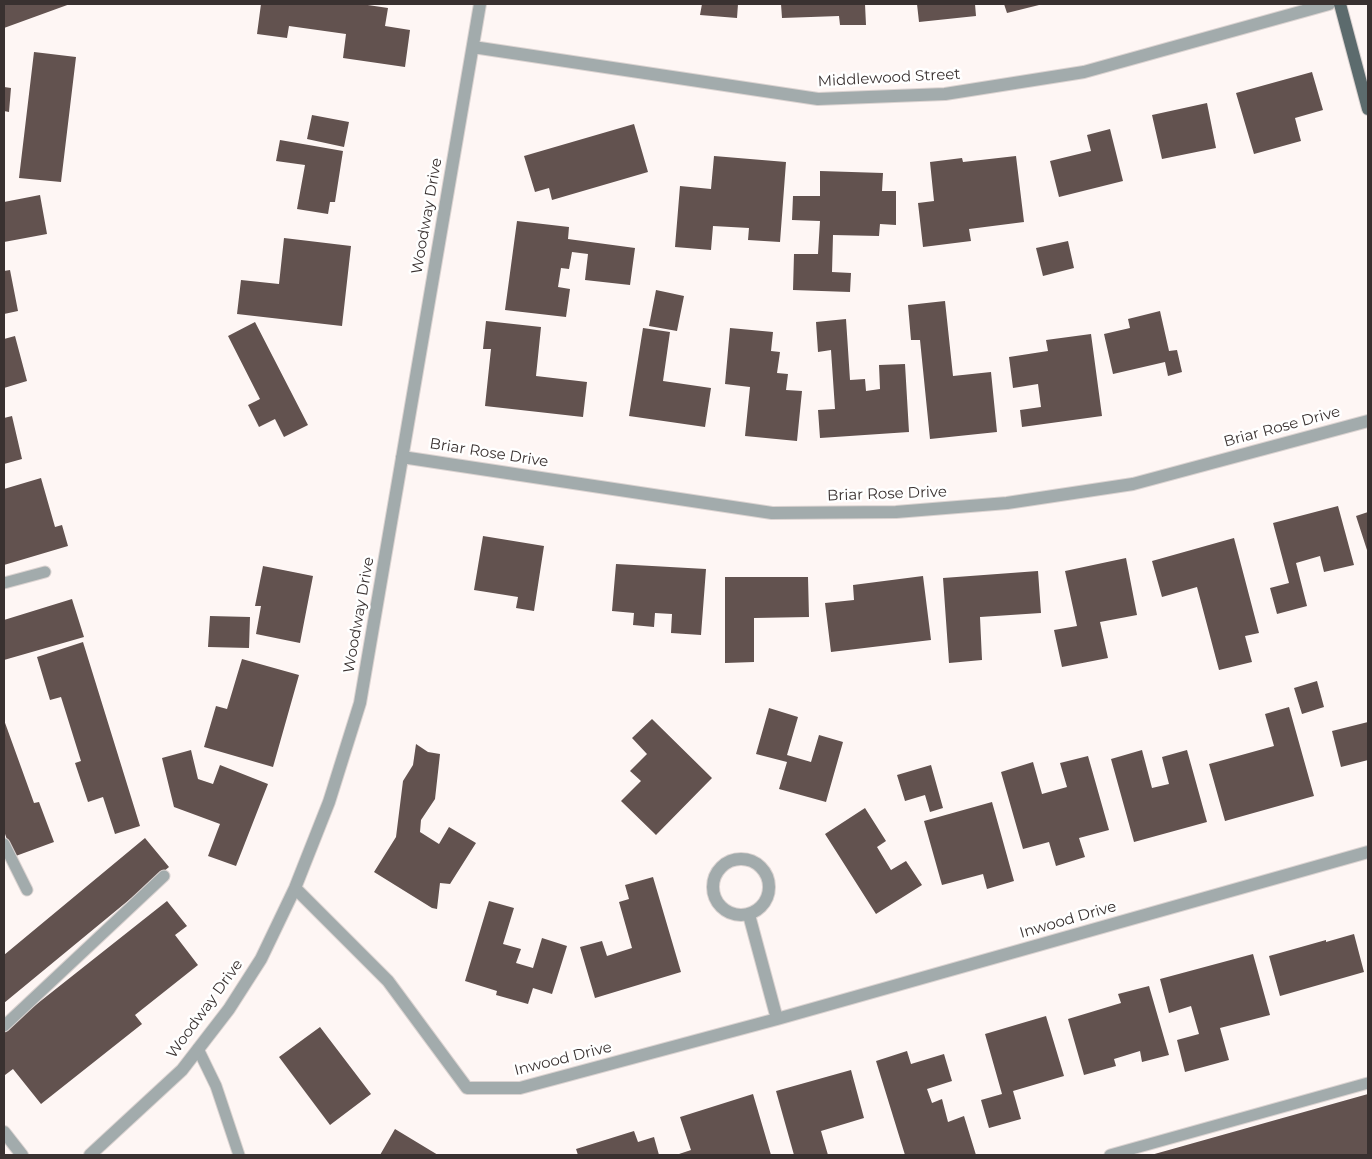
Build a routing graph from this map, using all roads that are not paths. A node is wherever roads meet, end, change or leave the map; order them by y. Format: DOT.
graph roads {
  1 [pos="480,4"];
  2 [pos="1329,4"];
  3 [pos="1340,4"];
  4 [pos="473,47"];
  5 [pos="1368,109"];
  6 [pos="1368,421"];
  7 [pos="402,457"];
  8 [pos="45,572"];
  9 [pos="4,583"];
  10 [pos="4,844"];
  11 [pos="1368,852"];
  12 [pos="164,876"];
  13 [pos="295,888"];
  14 [pos="26,890"];
  15 [pos="749,915"];
  16 [pos="777,1020"];
  17 [pos="4,1026"];
  18 [pos="198,1049"];
  19 [pos="1368,1083"];
  20 [pos="4,1132"];
  21 [pos="22,1155"];
  22 [pos="90,1155"];
  23 [pos="239,1155"];
  24 [pos="1110,1155"];
  1 -- 4 [label="street, Woodway Drive"];
  2 -- 4 [label="street, Middlewood Street"];
  3 -- 5 [label="main road"];
  4 -- 7 [label="street, Woodway Drive"];
  6 -- 7 [label="street, Briar Rose Drive"];
  7 -- 13 [label="street, Woodway Drive"];
  8 -- 9 [label="lane"];
  10 -- 14 [label="lane"];
  11 -- 16 [label="street, Inwood Drive"];
  12 -- 17 [label="lane"];
  13 -- 16 [label="street, Inwood Drive"];
  13 -- 18 [label="street, Woodway Drive"];
  15 -- 15 [label="street"];
  15 -- 16 [label="street"];
  18 -- 22 [label="street, Woodway Drive"];
  18 -- 23 [label="lane"];
  19 -- 24 [label="lane"];
  20 -- 21 [label="street"];
}
